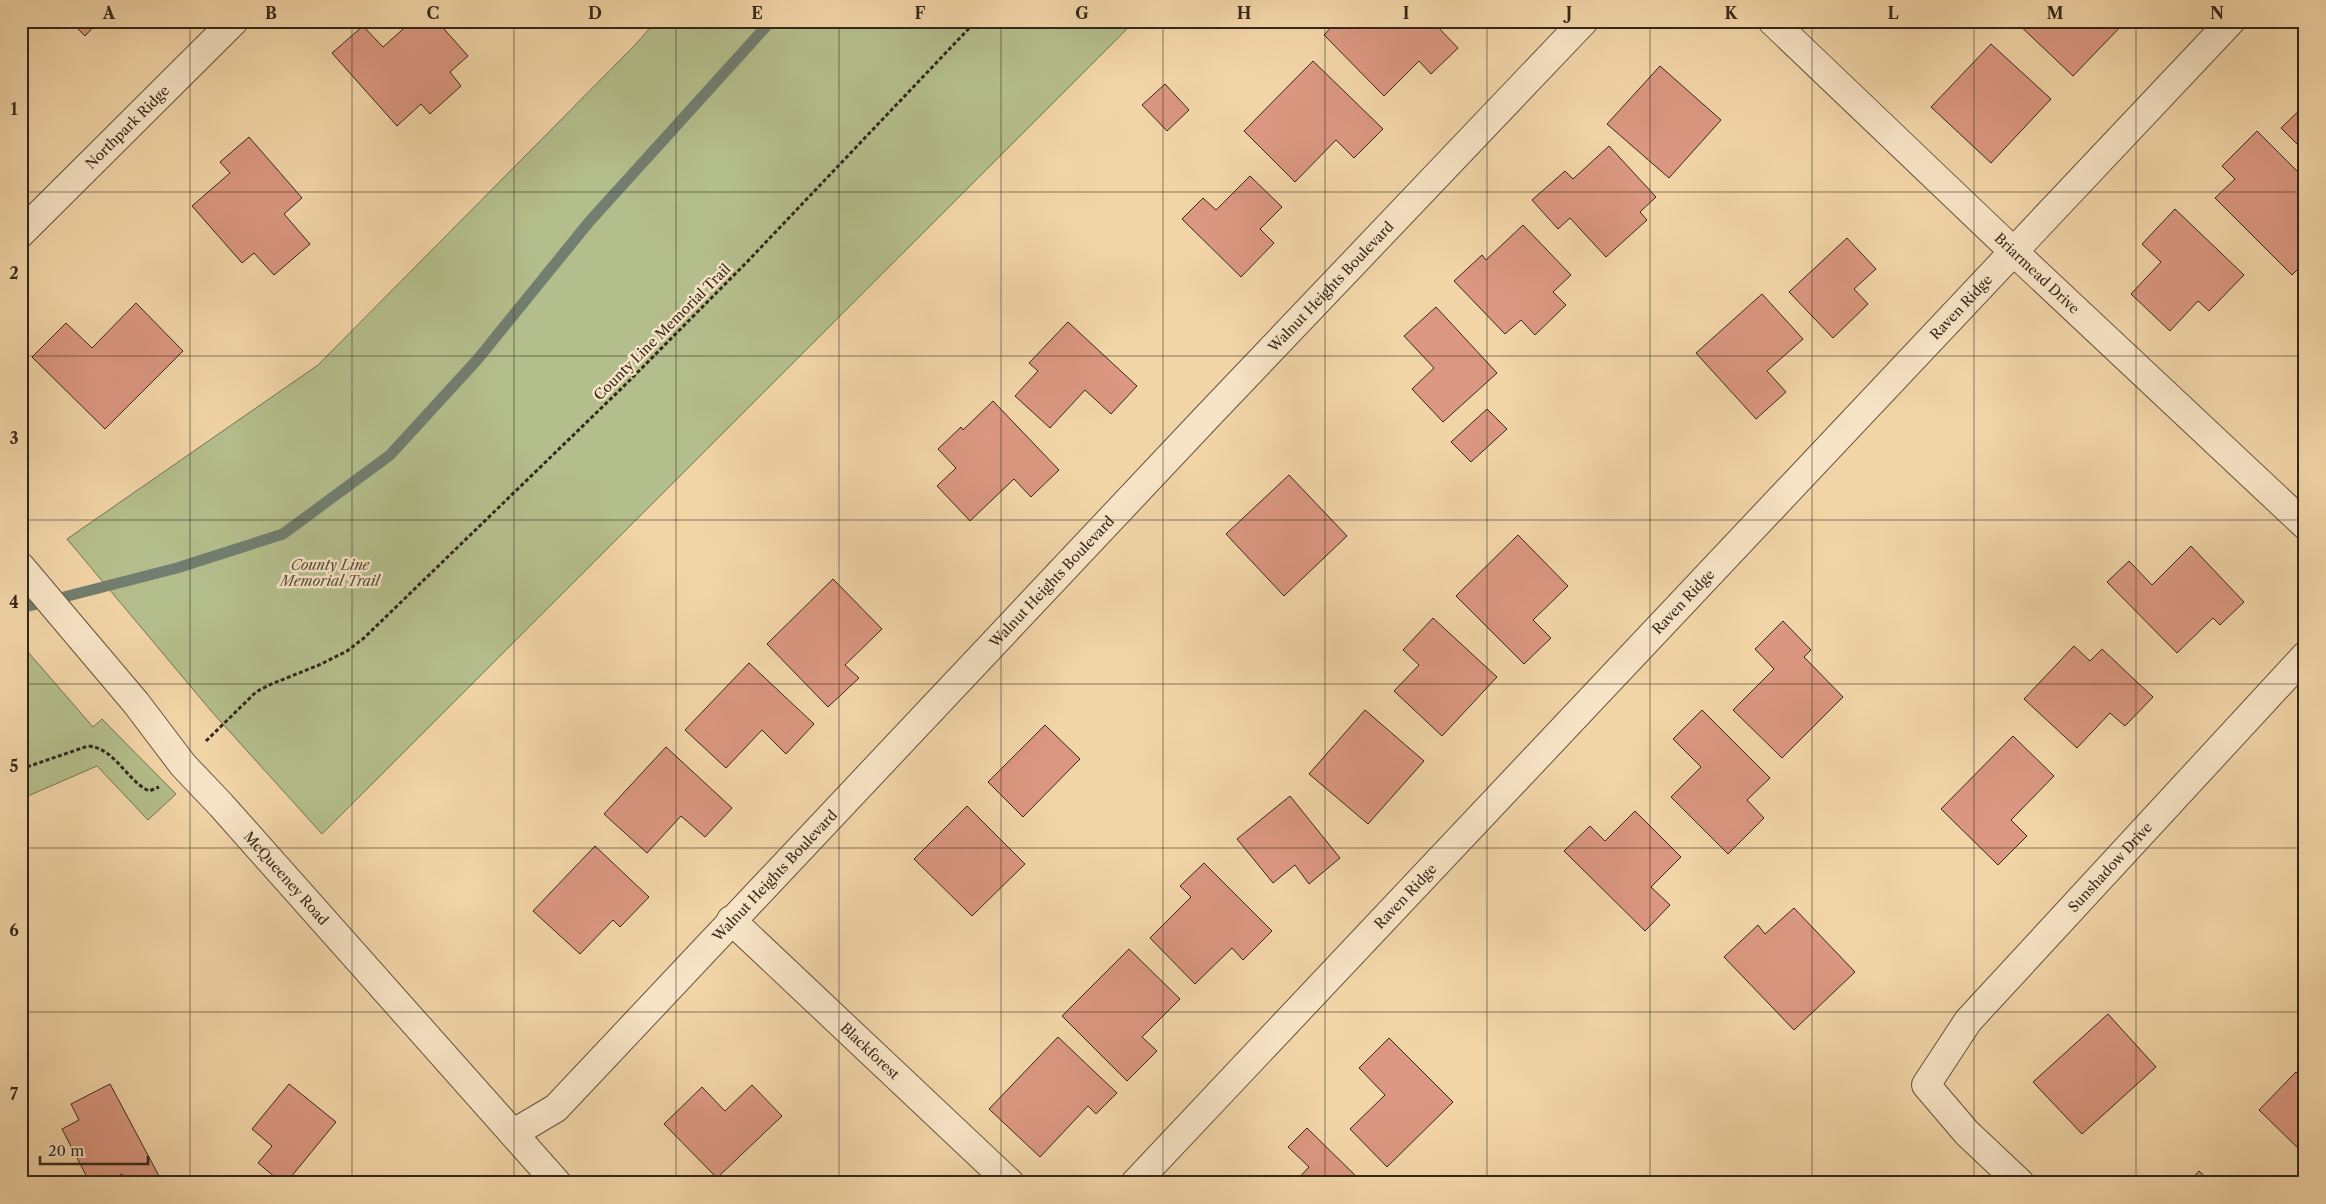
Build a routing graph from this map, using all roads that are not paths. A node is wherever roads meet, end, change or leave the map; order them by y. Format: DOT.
graph roads {
  1 [pos="234,21"];
  2 [pos="1584,21"];
  3 [pos="1772,21"];
  4 [pos="2231,21"];
  5 [pos="21,233"];
  6 [pos="2014,252"];
  7 [pos="2305,525"];
  8 [pos="21,567"];
  9 [pos="2305,656"];
  10 [pos="732,920"];
  11 [pos="514,1134"];
  12 [pos="557,1183"];
  13 [pos="1010,1183"];
  14 [pos="1135,1183"];
  15 [pos="2020,1183"];
  1 -- 5 [label="street, Northpark Ridge"];
  2 -- 10 [label="street, Walnut Heights Boulevard"];
  3 -- 6 [label="street, Briarmead Drive"];
  4 -- 6 [label="street, Raven Ridge"];
  6 -- 7 [label="street, Briarmead Drive"];
  6 -- 14 [label="street, Raven Ridge"];
  8 -- 11 [label="street, McQueeney Road"];
  9 -- 15 [label="street, Sunshadow Drive"];
  10 -- 11 [label="street, Walnut Heights Boulevard"];
  10 -- 13 [label="street, Blackforest"];
  11 -- 12 [label="street, McQueeney Road"];
}
